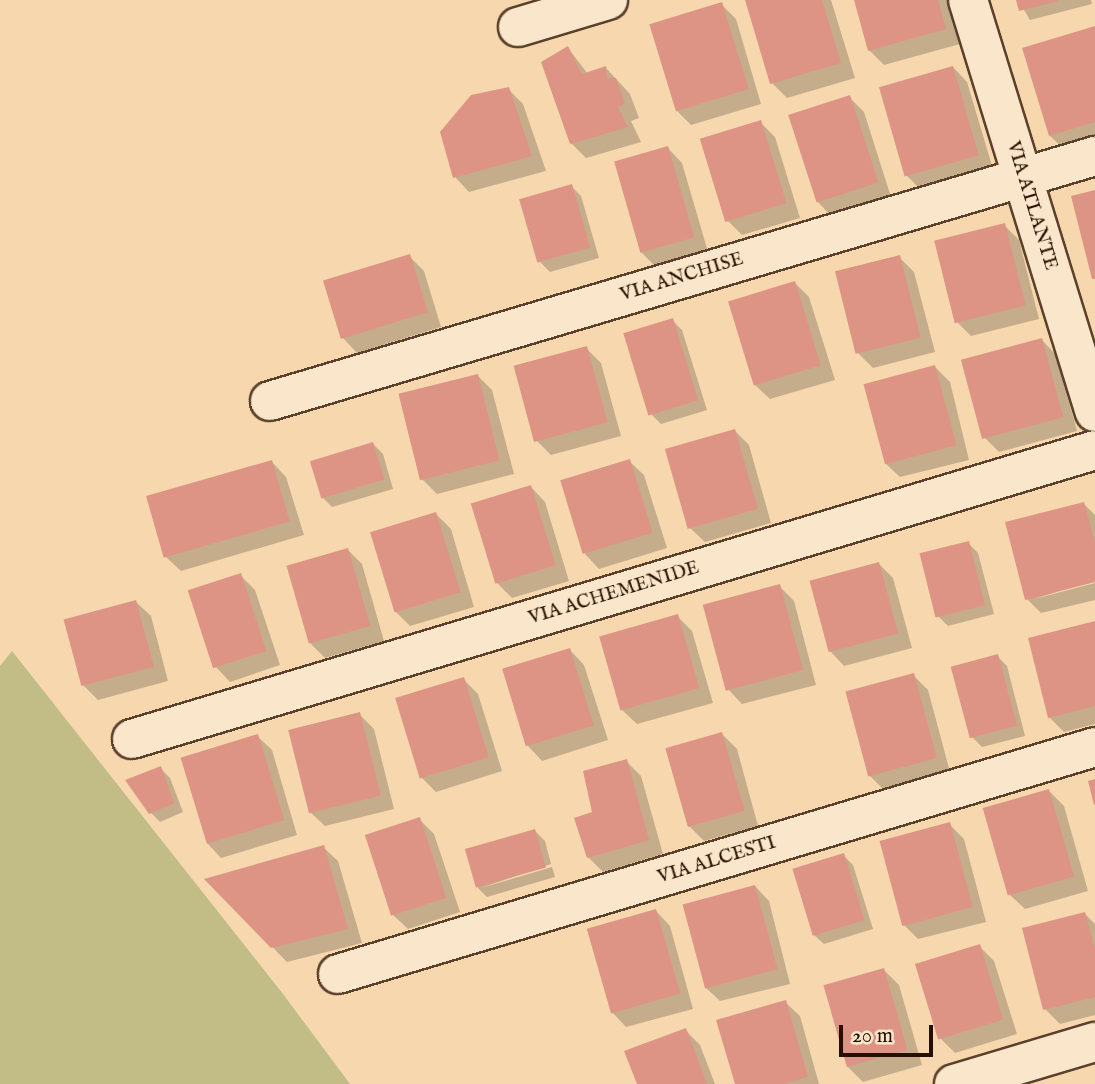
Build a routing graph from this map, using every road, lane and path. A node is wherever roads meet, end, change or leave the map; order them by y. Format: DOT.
graph roads {
  1 [pos="608,0"];
  2 [pos="968,0"];
  3 [pos="518,27"];
  4 [pos="1095,156"];
  5 [pos="1021,177"];
  6 [pos="270,401"];
  7 [pos="1095,412"];
  8 [pos="1095,450"];
  9 [pos="132,739"];
  10 [pos="1095,747"];
  11 [pos="338,974"];
  12 [pos="1095,1042"];
  13 [pos="954,1084"];
  1 -- 3 [label="street"];
  2 -- 5 [label="street, VIA ATLANTE"];
  4 -- 5 [label="street, VIA ANCHISE"];
  5 -- 6 [label="street, VIA ANCHISE"];
  5 -- 7 [label="street, VIA ATLANTE"];
  8 -- 9 [label="street, VIA ACHEMENIDE"];
  10 -- 11 [label="street, VIA ALCESTI"];
  12 -- 13 [label="street"];
}
